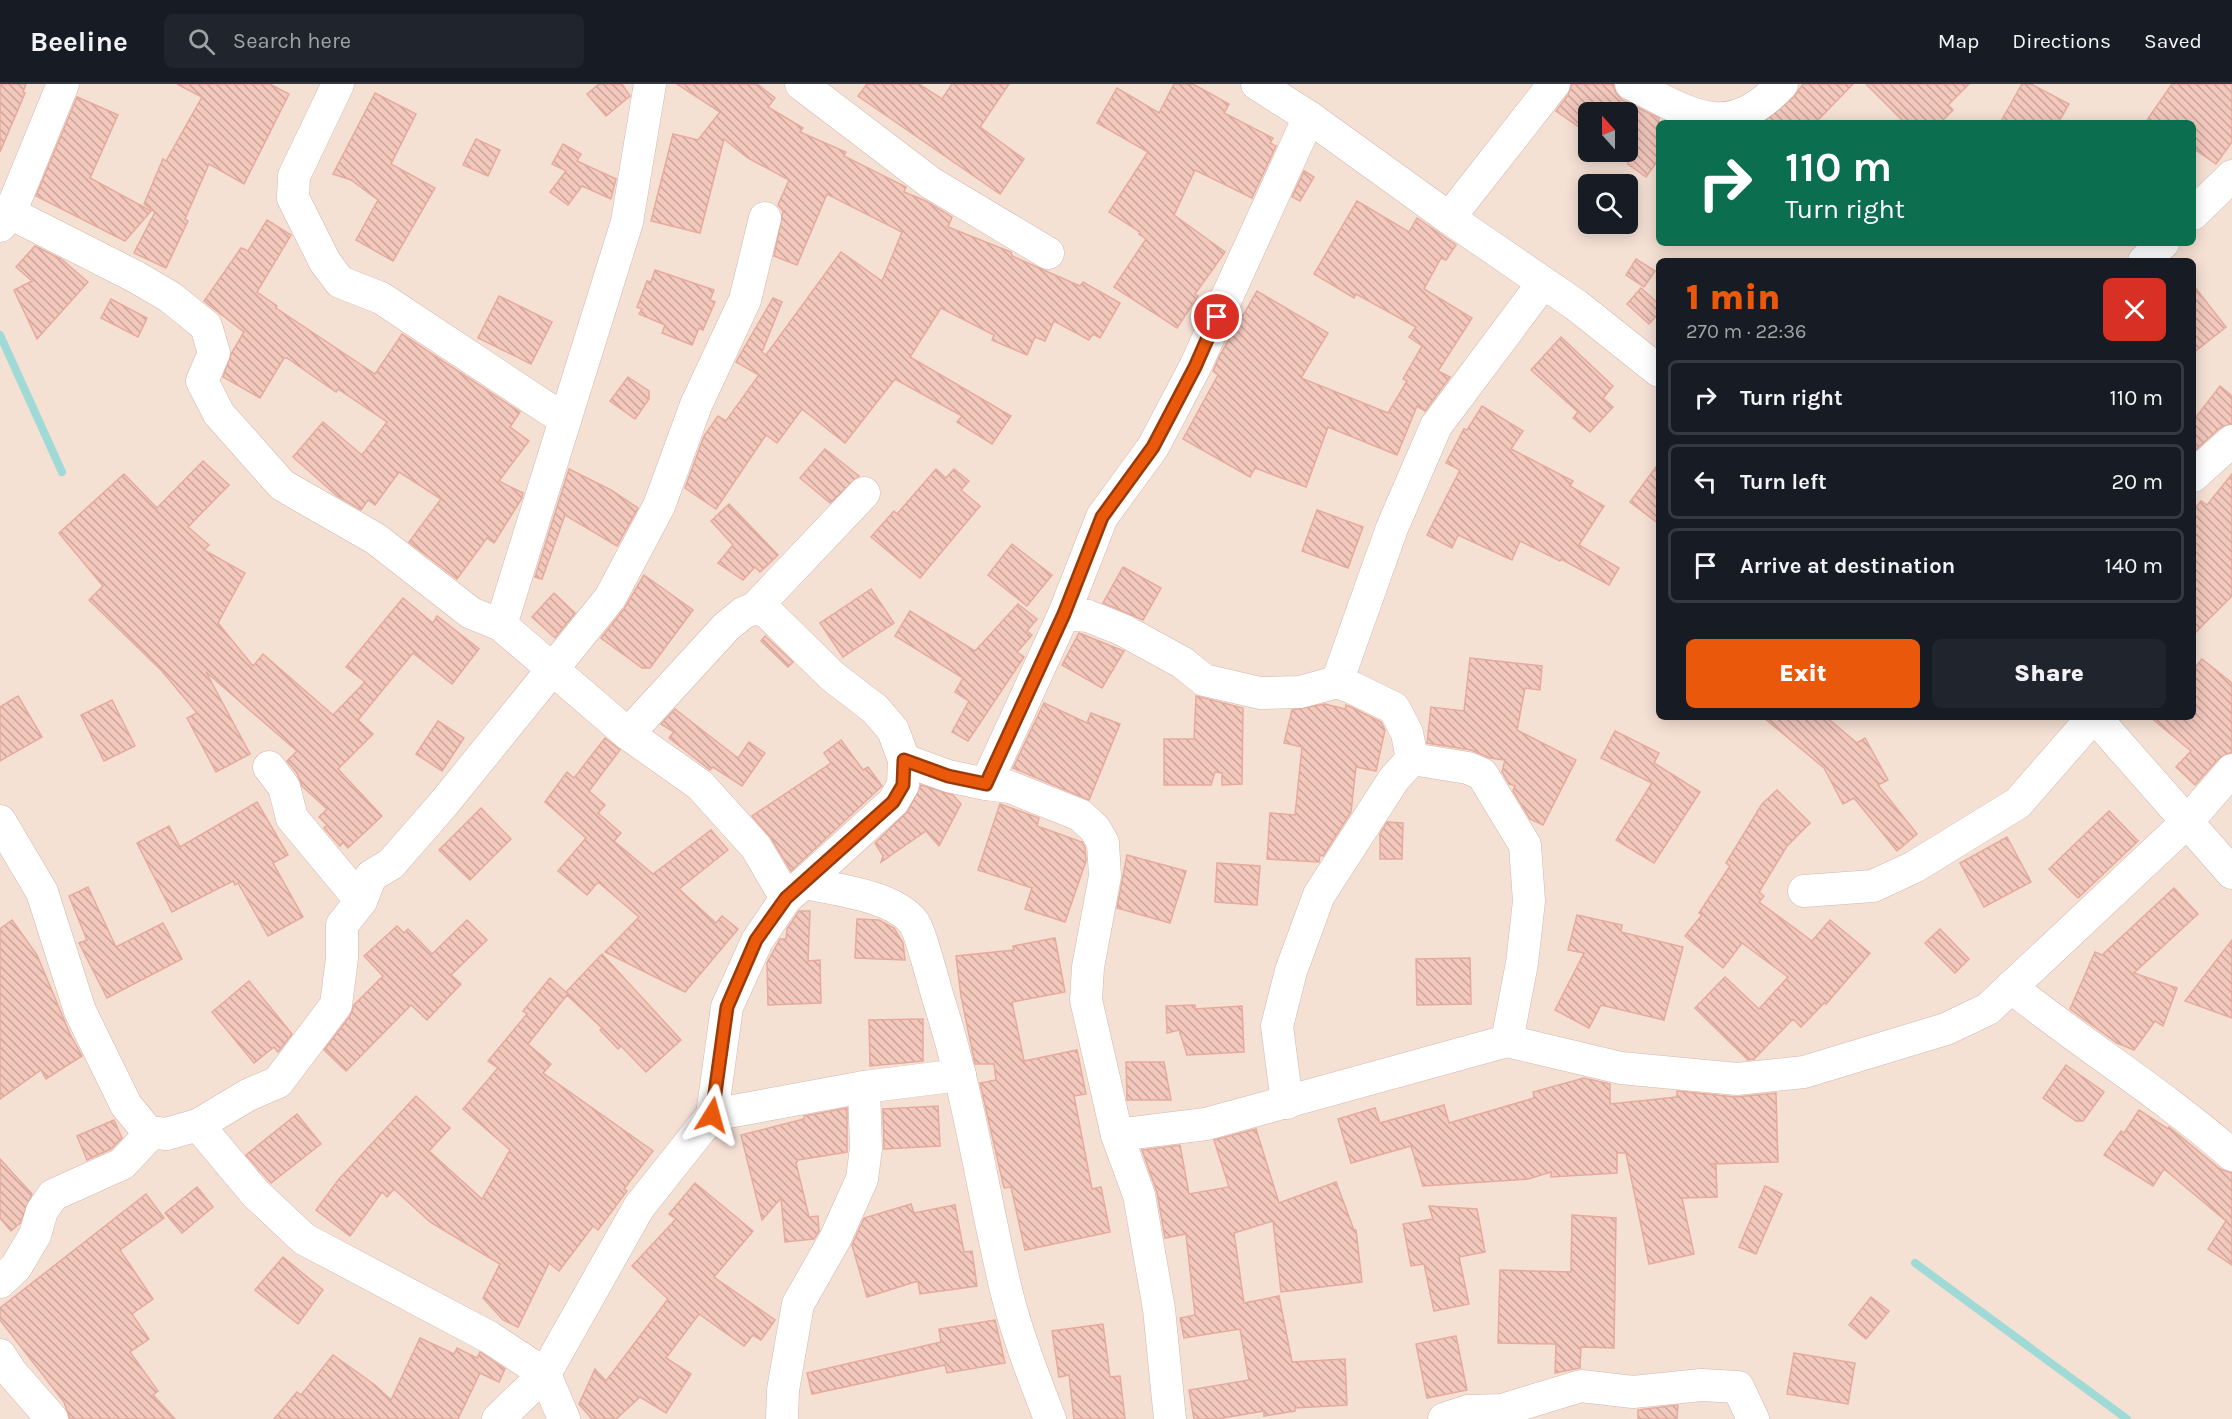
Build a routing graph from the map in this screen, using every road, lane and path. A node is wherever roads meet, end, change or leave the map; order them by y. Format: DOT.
graph roads {
  1 [pos="63,84"];
  2 [pos="338,84"];
  3 [pos="650,84"];
  4 [pos="801,84"];
  5 [pos="1257,84"];
  6 [pos="1554,84"];
  7 [pos="1631,84"];
  8 [pos="1782,84"];
  9 [pos="1309,117"];
  10 [pos="2232,176"];
  11 [pos="2196,211"];
  12 [pos="765,218"];
  13 [pos="1449,218"];
  14 [pos="5,220"];
  15 [pos="2160,246"];
  16 [pos="1048,253"];
  17 [pos="2148,258"];
  18 [pos="1543,283"];
  19 [pos="1656,369"];
  20 [pos="565,420"];
  21 [pos="2232,441"];
  22 [pos="2196,473"];
  23 [pos="864,493"];
  24 [pos="755,608"];
  25 [pos="1064,614"];
  26 [pos="501,625"];
  27 [pos="553,669"];
  28 [pos="1337,682"];
  29 [pos="2091,720"];
  30 [pos="2097,720"];
  31 [pos="628,734"];
  32 [pos="1412,759"];
  33 [pos="904,760"];
  34 [pos="268,768"];
  35 [pos="2232,770"];
  36 [pos="986,784"];
  37 [pos="0,821"];
  38 [pos="2187,822"];
  39 [pos="2232,873"];
  40 [pos="795,890"];
  41 [pos="1804,891"];
  42 [pos="361,901"];
  43 [pos="2011,987"];
  44 [pos="1507,1041"];
  45 [pos="960,1075"];
  46 [pos="864,1087"];
  47 [pos="1287,1103"];
  48 [pos="712,1115"];
  49 [pos="198,1125"];
  50 [pos="152,1133"];
  51 [pos="1117,1136"];
  52 [pos="2232,1155"];
  53 [pos="0,1282"];
  54 [pos="0,1355"];
  55 [pos="545,1374"];
  56 [pos="52,1419"];
  57 [pos="498,1419"];
  58 [pos="564,1419"];
  59 [pos="782,1419"];
  60 [pos="1050,1419"];
  61 [pos="1170,1419"];
  62 [pos="1444,1419"];
  63 [pos="1753,1419"];
  1 -- 14 [label="street"];
  2 -- 20 [label="street"];
  3 -- 20 [label="street"];
  4 -- 16 [label="street"];
  5 -- 9 [label="street"];
  6 -- 13 [label="street"];
  7 -- 8 [label="street"];
  9 -- 13 [label="street"];
  9 -- 25 [label="street"];
  10 -- 11 [label="street"];
  12 -- 27 [label="street"];
  13 -- 18 [label="street"];
  14 -- 26 [label="street"];
  15 -- 17 [label="street"];
  18 -- 19 [label="street"];
  18 -- 28 [label="street"];
  20 -- 26 [label="street"];
  21 -- 22 [label="street"];
  23 -- 24 [label="street"];
  24 -- 31 [label="street"];
  24 -- 33 [label="street"];
  25 -- 28 [label="street"];
  25 -- 36 [label="street"];
  26 -- 27 [label="street"];
  27 -- 31 [label="street"];
  27 -- 42 [label="street"];
  28 -- 32 [label="street"];
  29 -- 41 [label="street"];
  30 -- 38 [label="street"];
  31 -- 40 [label="street"];
  32 -- 44 [label="street"];
  32 -- 47 [label="street"];
  33 -- 36 [label="street"];
  33 -- 40 [label="street"];
  34 -- 42 [label="street"];
  35 -- 38 [label="street"];
  36 -- 51 [label="street"];
  37 -- 50 [label="street"];
  38 -- 39 [label="street"];
  38 -- 43 [label="street"];
  40 -- 45 [label="street"];
  40 -- 48 [label="street"];
  42 -- 49 [label="street"];
  43 -- 44 [label="street"];
  43 -- 52 [label="street"];
  44 -- 47 [label="street"];
  45 -- 46 [label="street"];
  45 -- 60 [label="street"];
  46 -- 48 [label="street"];
  46 -- 59 [label="street"];
  47 -- 51 [label="street"];
  48 -- 55 [label="street"];
  49 -- 50 [label="street"];
  49 -- 55 [label="street"];
  50 -- 53 [label="street"];
  51 -- 61 [label="street"];
  54 -- 56 [label="street"];
  55 -- 57 [label="street"];
  55 -- 58 [label="street"];
  62 -- 63 [label="street"];
}
